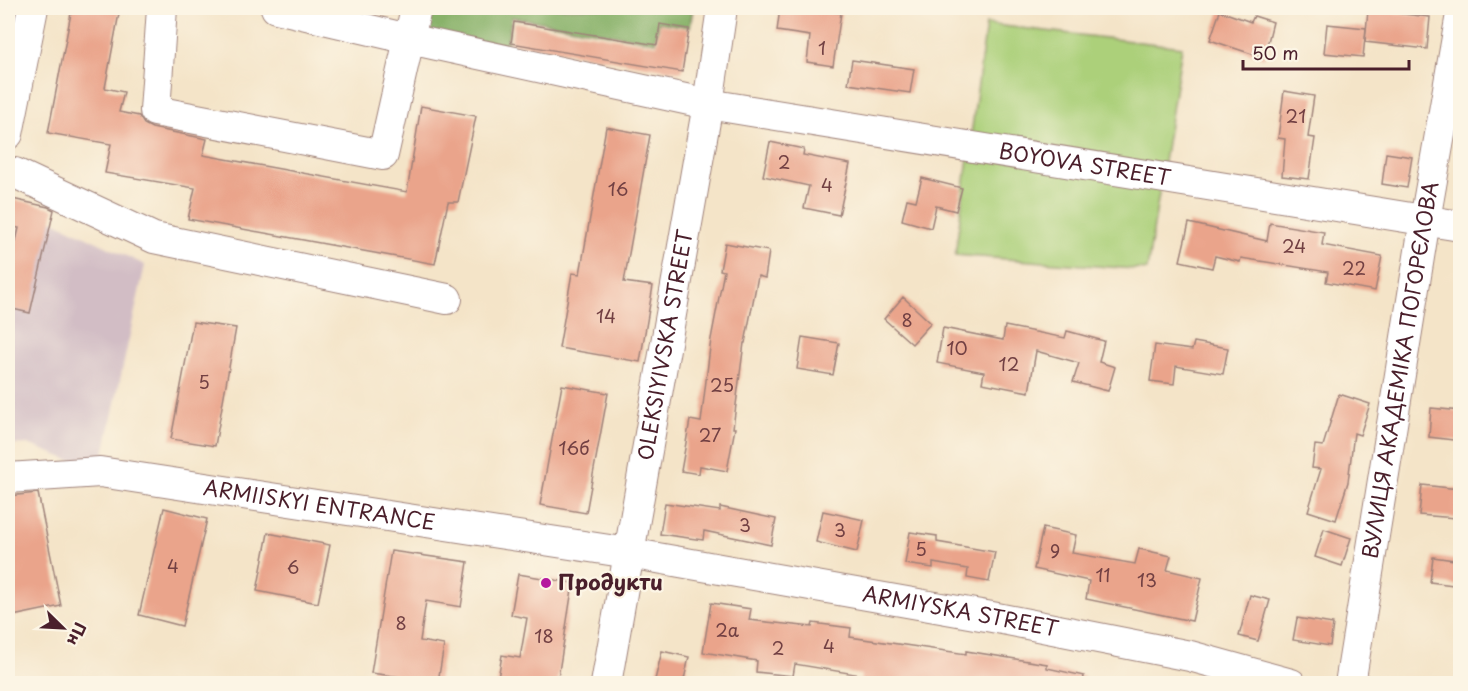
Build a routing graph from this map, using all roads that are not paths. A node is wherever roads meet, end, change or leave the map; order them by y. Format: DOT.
graph roads {
  1 [pos="33,8"];
  2 [pos="162,8"];
  3 [pos="276,8"];
  4 [pos="416,8"];
  5 [pos="722,8"];
  6 [pos="1461,20"];
  7 [pos="409,39"];
  8 [pos="708,104"];
  9 [pos="8,134"];
  10 [pos="10,165"];
  11 [pos="1425,220"];
  12 [pos="1461,226"];
  13 [pos="447,299"];
  14 [pos="8,478"];
  15 [pos="629,553"];
  16 [pos="606,684"];
  17 [pos="1291,684"];
  18 [pos="1350,684"];
  1 -- 9 [label="street"];
  2 -- 7 [label="street"];
  3 -- 7 [label="street, BOYOVA STREET"];
  4 -- 7 [label="street"];
  5 -- 8 [label="street, OLEKSIYIVSKA STREET"];
  6 -- 11 [label="street, ВУЛИЦЯ АКАДЕМІКА ПОГОРЄЛОВА"];
  7 -- 8 [label="street, BOYOVA STREET"];
  8 -- 11 [label="street, BOYOVA STREET"];
  8 -- 15 [label="street, OLEKSIYIVSKA STREET"];
  10 -- 13 [label="street"];
  11 -- 12 [label="street, BOYOVA STREET"];
  11 -- 18 [label="street, ВУЛИЦЯ АКАДЕМІКА ПОГОРЄЛОВА"];
  14 -- 15 [label="street, ARMIISKYI ENTRANCE"];
  15 -- 16 [label="street, OLEKSIYIVSKA STREET"];
  15 -- 17 [label="street, ARMIYSKA STREET"];
}
